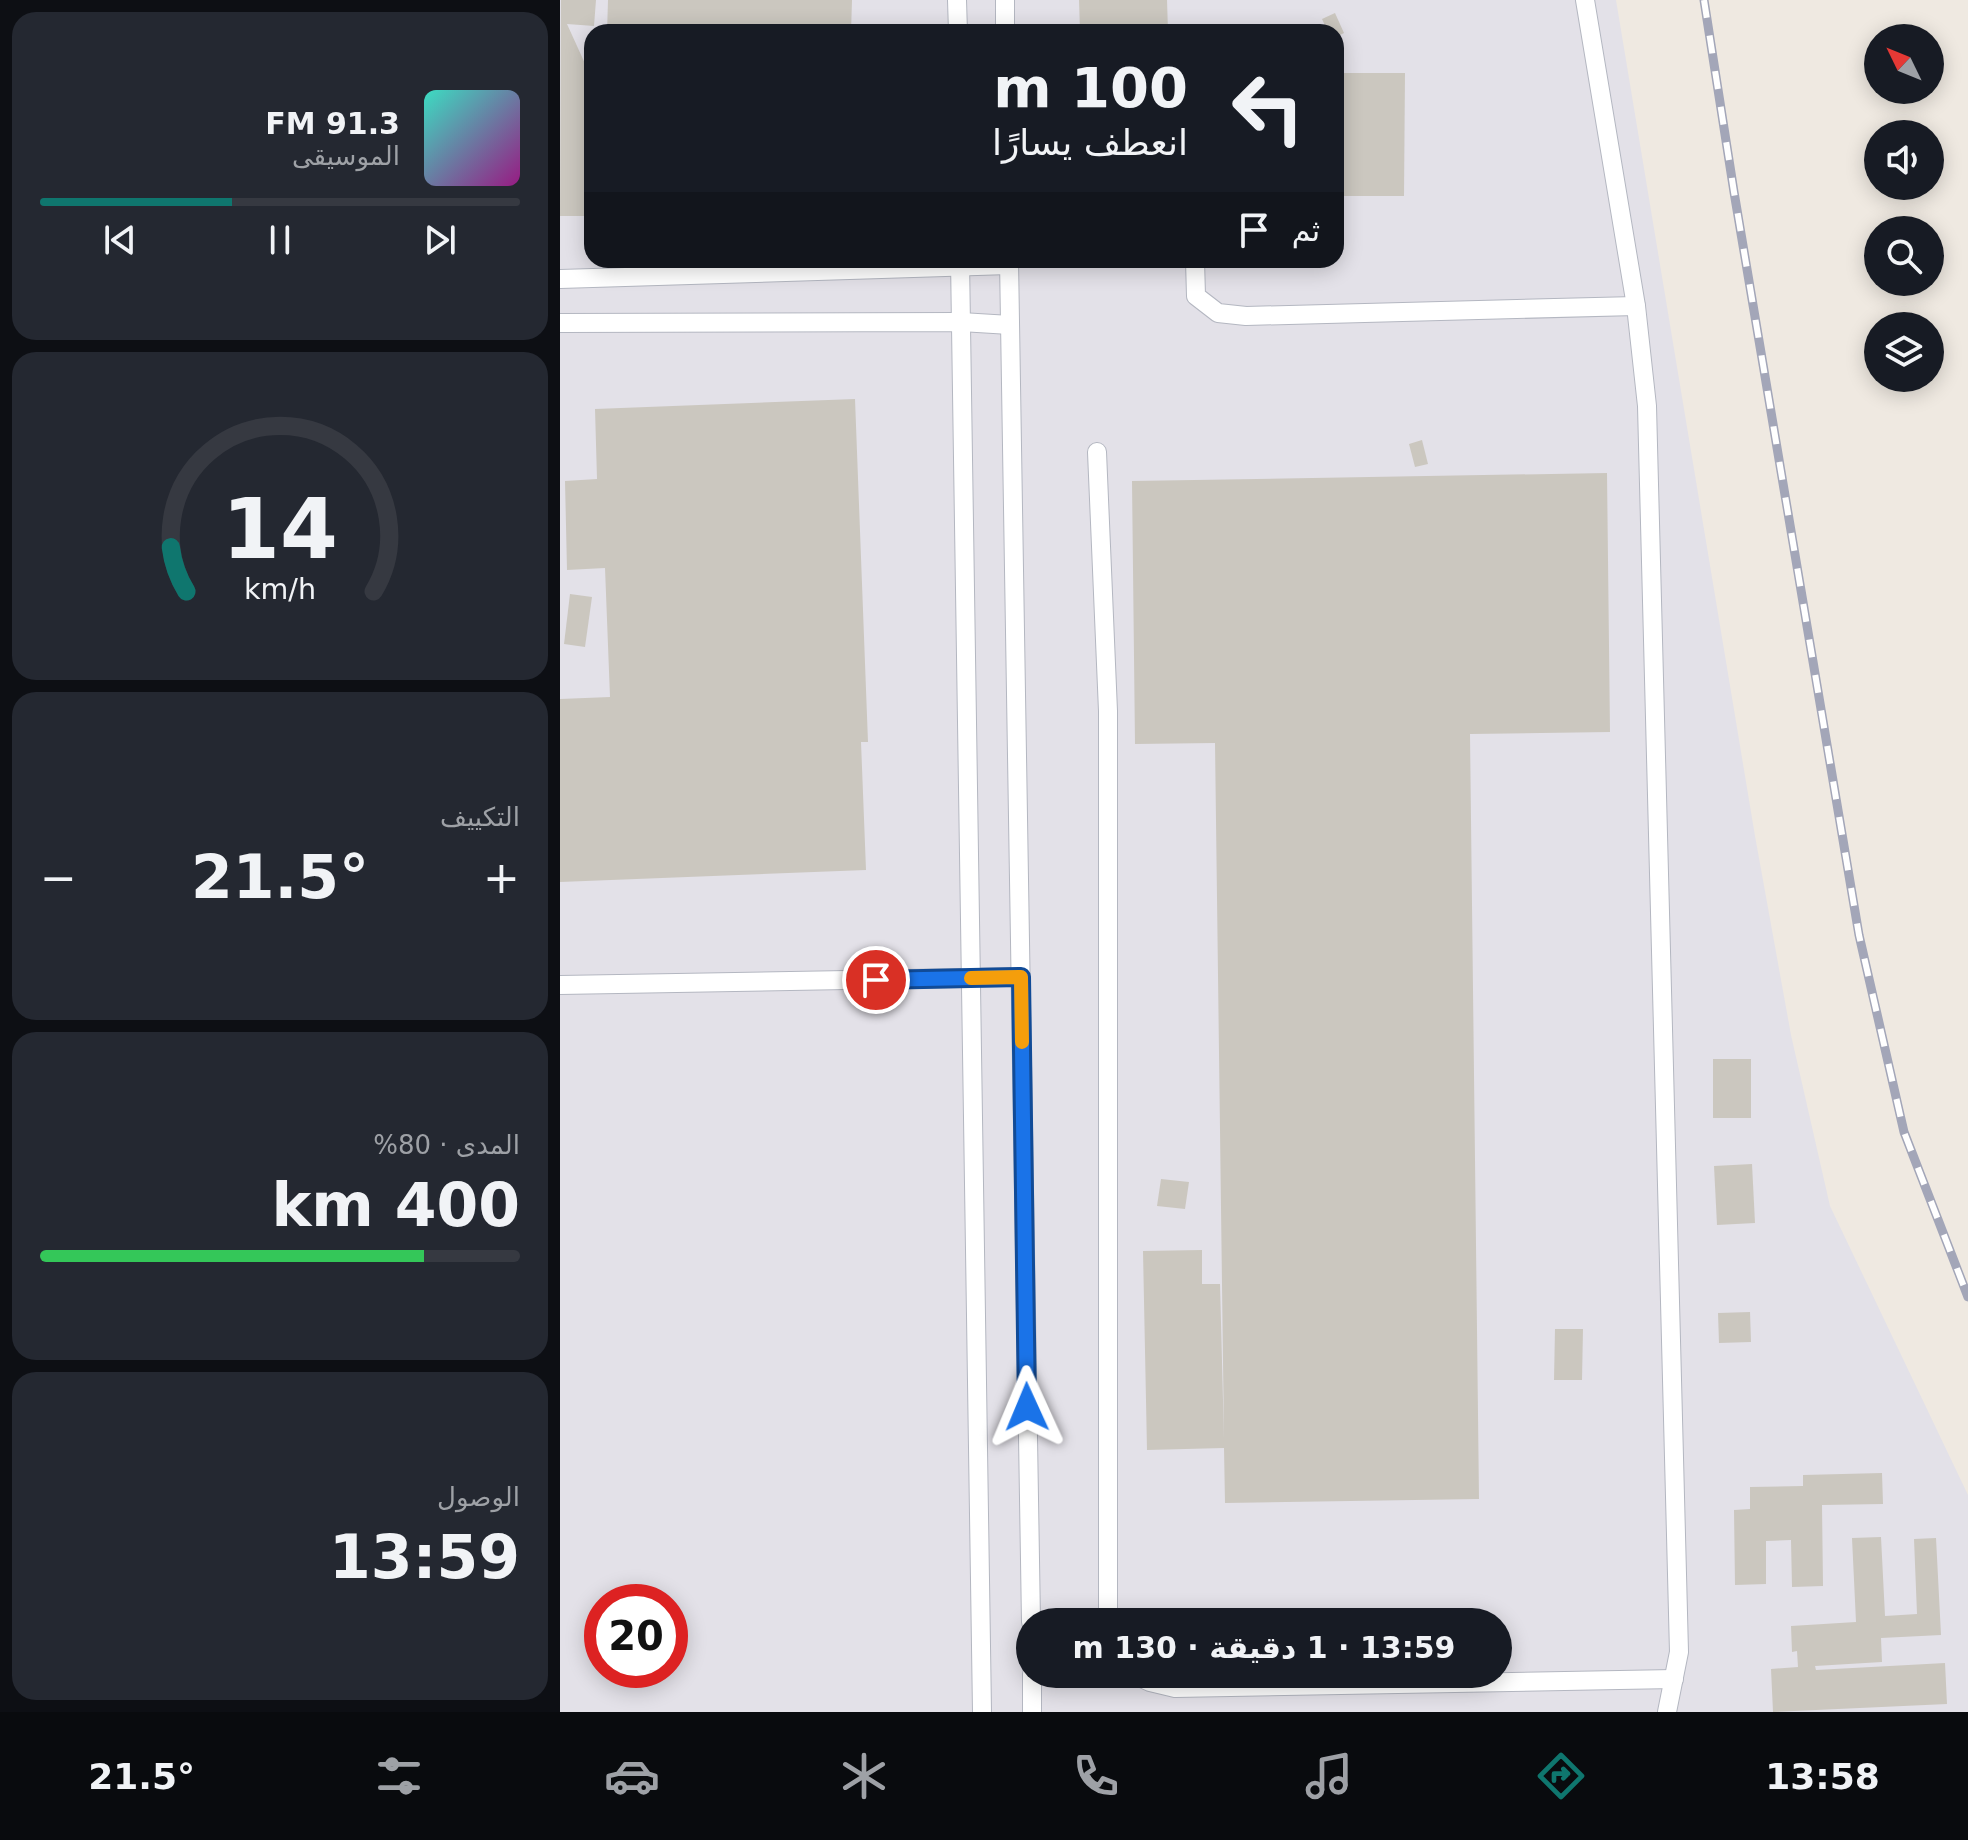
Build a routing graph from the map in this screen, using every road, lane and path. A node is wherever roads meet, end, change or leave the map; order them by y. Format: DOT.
graph roads {
  1 [pos="957,0"];
  2 [pos="1005,0"];
  3 [pos="1585,0"];
  4 [pos="958,24"];
  5 [pos="1005,24"];
  6 [pos="853,268"];
  7 [pos="960,268"];
  8 [pos="1009,268"];
  9 [pos="1195,268"];
  10 [pos="560,279"];
  11 [pos="1636,306"];
  12 [pos="961,322"];
  13 [pos="560,323"];
  14 [pos="1010,325"];
  15 [pos="1097,452"];
  16 [pos="1021,977"];
  17 [pos="971,978"];
  18 [pos="560,985"];
  19 [pos="1031,1608"];
  20 [pos="1108,1608"];
  21 [pos="1674,1679"];
  22 [pos="1512,1682"];
  23 [pos="1032,1688"];
  24 [pos="982,1712"];
  25 [pos="1032,1712"];
  26 [pos="1667,1712"];
  1 -- 4 [label="lane"];
  2 -- 5 [label="lane"];
  3 -- 11 [label="lane"];
  6 -- 10 [label="lane"];
  7 -- 12 [label="lane"];
  8 -- 14 [label="lane"];
  9 -- 11 [label="lane"];
  11 -- 21 [label="lane"];
  12 -- 13 [label="lane"];
  12 -- 14 [label="lane"];
  12 -- 17 [label="lane"];
  14 -- 16 [label="lane"];
  15 -- 20 [label="lane"];
  16 -- 17 [label="lane"];
  16 -- 19 [label="lane"];
  17 -- 18 [label="lane"];
  17 -- 24 [label="lane"];
  21 -- 22 [label="lane"];
  21 -- 26 [label="lane"];
  23 -- 25 [label="lane"];
}
